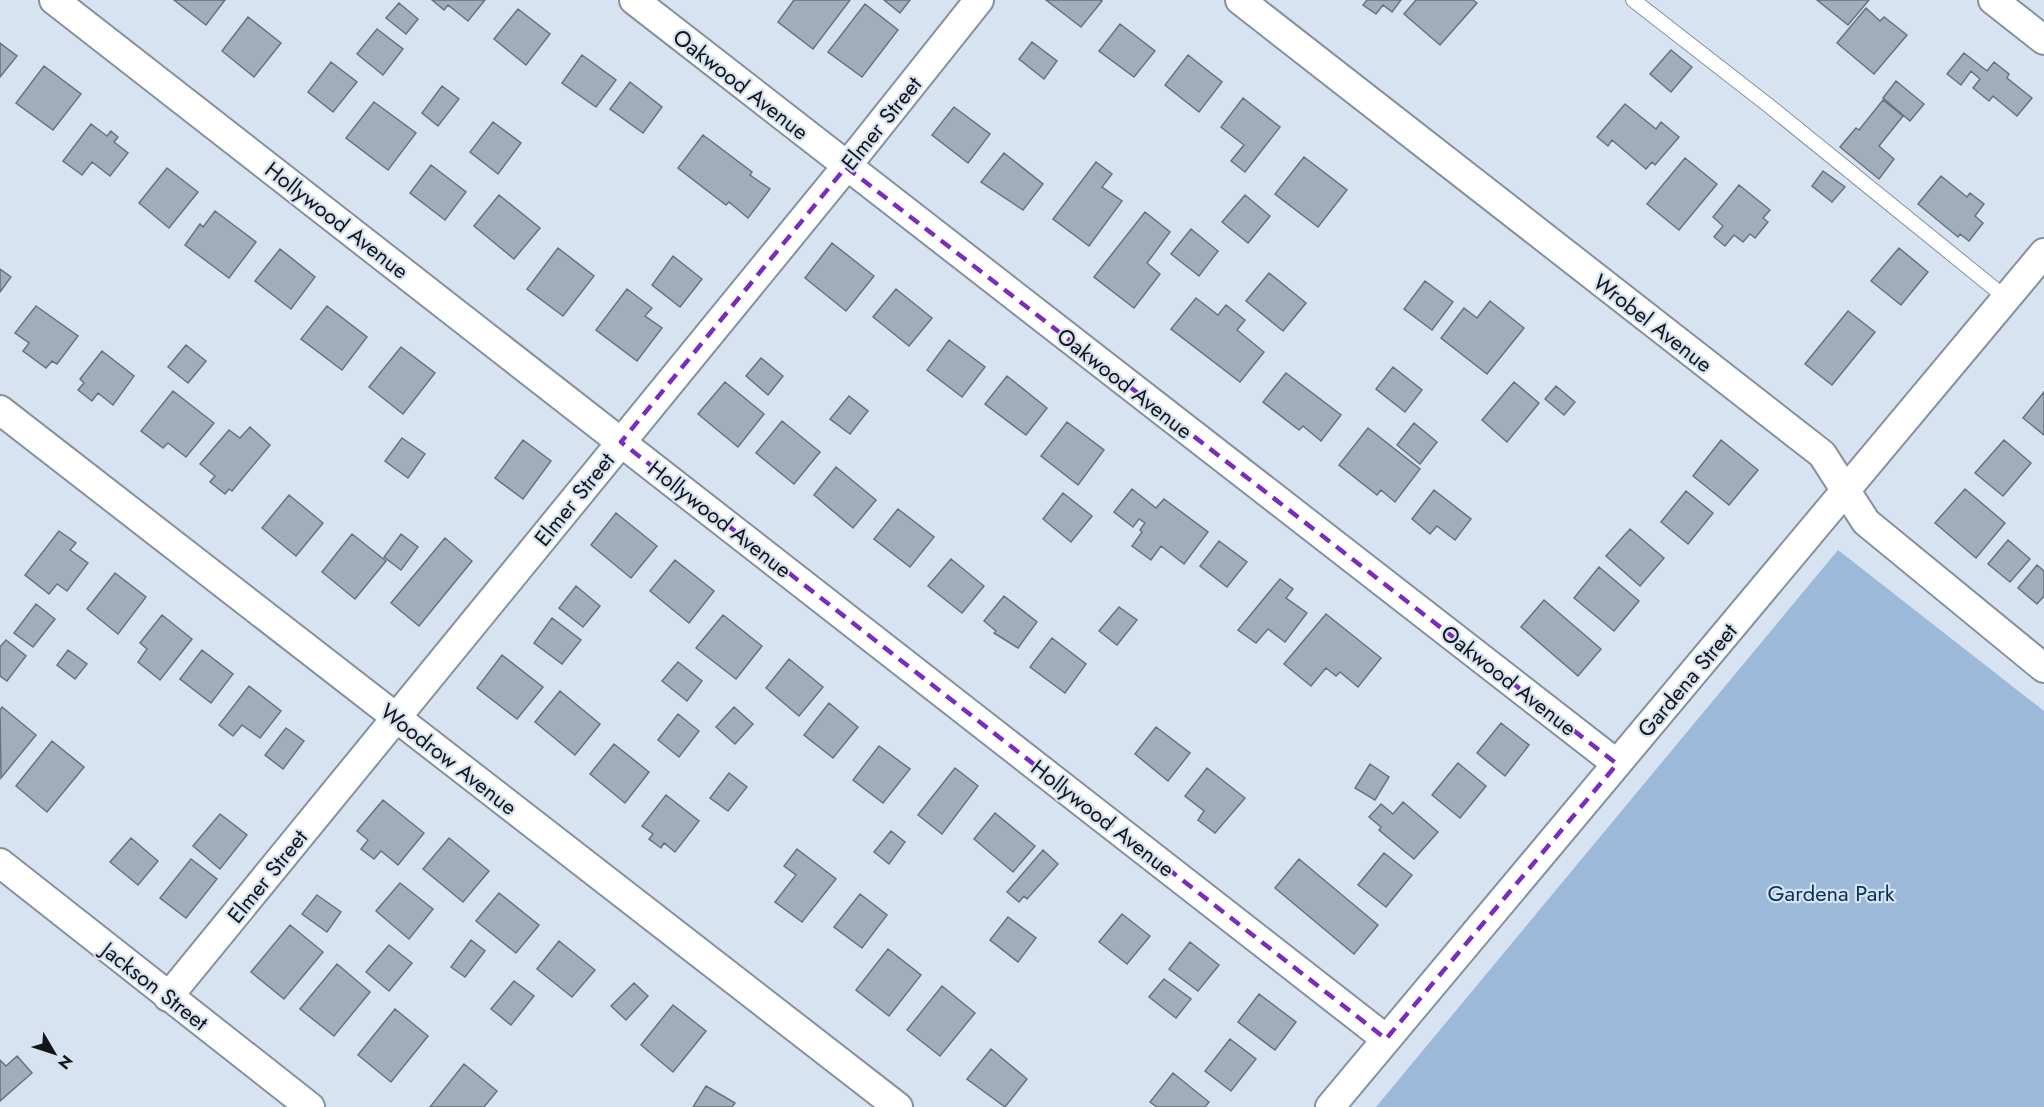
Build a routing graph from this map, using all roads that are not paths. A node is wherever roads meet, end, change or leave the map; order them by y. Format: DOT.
graph roads {
  1 [pos="54,0"];
  2 [pos="634,0"];
  3 [pos="979,0"];
  4 [pos="1240,0"];
  5 [pos="1633,0"];
  6 [pos="1993,0"];
  7 [pos="2044,40"];
  8 [pos="846,167"];
  9 [pos="2044,253"];
  10 [pos="2006,298"];
  11 [pos="0,410"];
  12 [pos="621,442"];
  13 [pos="1845,491"];
  14 [pos="2044,668"];
  15 [pos="397,719"];
  16 [pos="1617,764"];
  17 [pos="0,863"];
  18 [pos="168,997"];
  19 [pos="1386,1039"];
  20 [pos="310,1107"];
  21 [pos="898,1107"];
  22 [pos="1330,1107"];
  1 -- 12 [label="street, Hollywood Avenue"];
  2 -- 8 [label="street, Oakwood Avenue"];
  3 -- 8 [label="street, Elmer Street"];
  4 -- 13 [label="street, Wrobel Avenue"];
  5 -- 10 [label="lane"];
  6 -- 7 [label="street"];
  8 -- 12 [label="street, Elmer Street"];
  8 -- 16 [label="street, Oakwood Avenue"];
  9 -- 10 [label="street, Gardena Street"];
  10 -- 13 [label="street, Gardena Street"];
  11 -- 15 [label="street, Woodrow Avenue"];
  12 -- 15 [label="street, Elmer Street"];
  12 -- 19 [label="street, Hollywood Avenue"];
  13 -- 14 [label="street, Wrobel Avenue"];
  13 -- 16 [label="street, Gardena Street"];
  15 -- 18 [label="street, Elmer Street"];
  15 -- 21 [label="street, Woodrow Avenue"];
  16 -- 19 [label="street, Gardena Street"];
  17 -- 18 [label="street, Jackson Street"];
  18 -- 20 [label="street, Jackson Street"];
  19 -- 22 [label="street, Gardena Street"];
}
